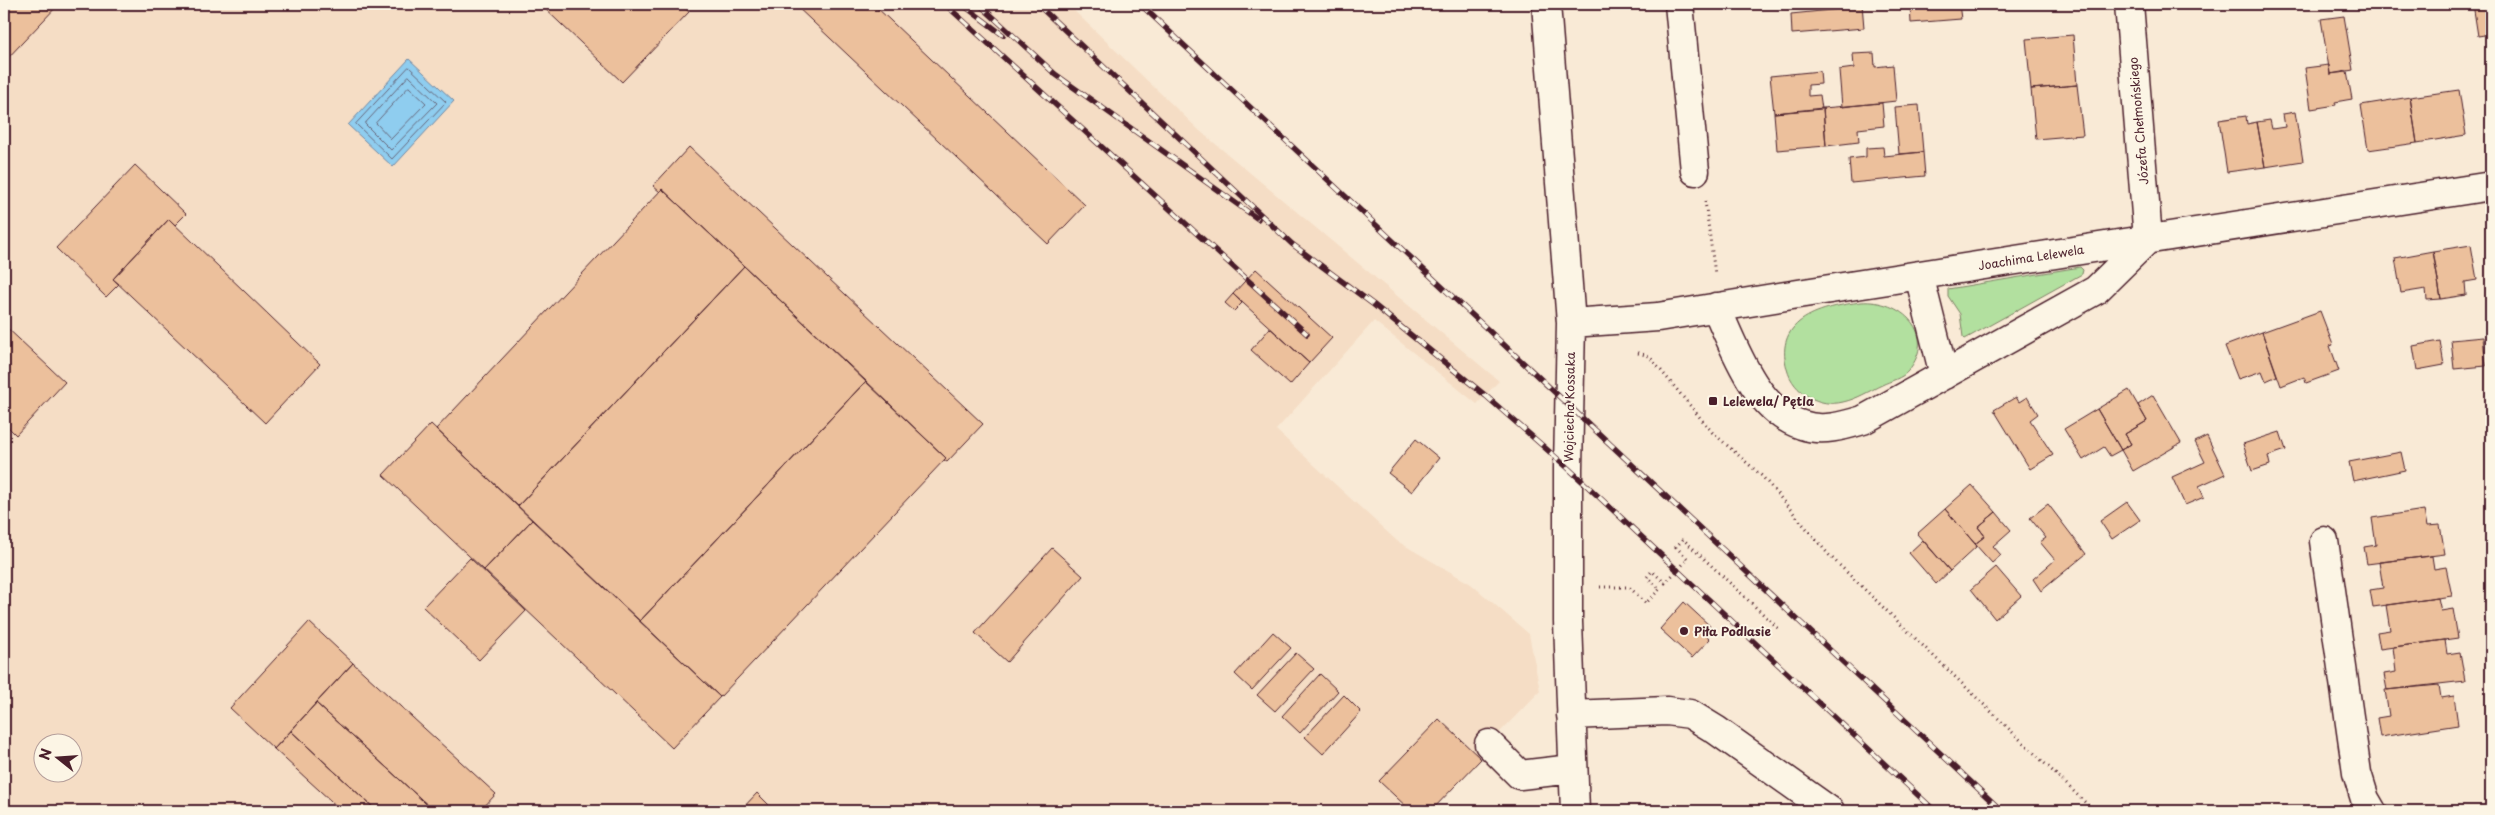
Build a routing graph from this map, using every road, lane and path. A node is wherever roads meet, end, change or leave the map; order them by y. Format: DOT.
graph roads {
  1 [pos="1546,4"];
  2 [pos="1679,4"];
  3 [pos="2129,4"];
  4 [pos="1695,172"];
  5 [pos="2491,186"];
  6 [pos="2148,239"];
  7 [pos="1716,274"];
  8 [pos="1919,275"];
  9 [pos="1716,307"];
  10 [pos="1571,323"];
  11 [pos="1630,352"];
  12 [pos="1944,375"];
  13 [pos="2324,541"];
  14 [pos="1592,587"];
  15 [pos="1780,630"];
  16 [pos="1571,715"];
  17 [pos="1489,744"];
  18 [pos="1572,769"];
  19 [pos="1575,811"];
  20 [pos="1830,811"];
  21 [pos="2094,811"];
  22 [pos="2372,811"];
  1 -- 10 [label="street, Wojciecha Kossaka"];
  2 -- 4 [label="street"];
  3 -- 6 [label="street, Józefa Chełmońskiego"];
  4 -- 7 [label="path"];
  5 -- 6 [label="street, Joachima Lelewela"];
  6 -- 8 [label="street, Joachima Lelewela"];
  6 -- 12 [label="street"];
  8 -- 9 [label="street, Joachima Lelewela"];
  8 -- 12 [label="street"];
  9 -- 10 [label="street, Joachima Lelewela"];
  9 -- 12 [label="street"];
  10 -- 16 [label="street, Wojciecha Kossaka"];
  11 -- 21 [label="path"];
  13 -- 22 [label="street"];
  14 -- 15 [label="path"];
  16 -- 18 [label="street, Wojciecha Kossaka"];
  16 -- 20 [label="street"];
  17 -- 18 [label="street"];
  18 -- 19 [label="street, Wojciecha Kossaka"];
}
